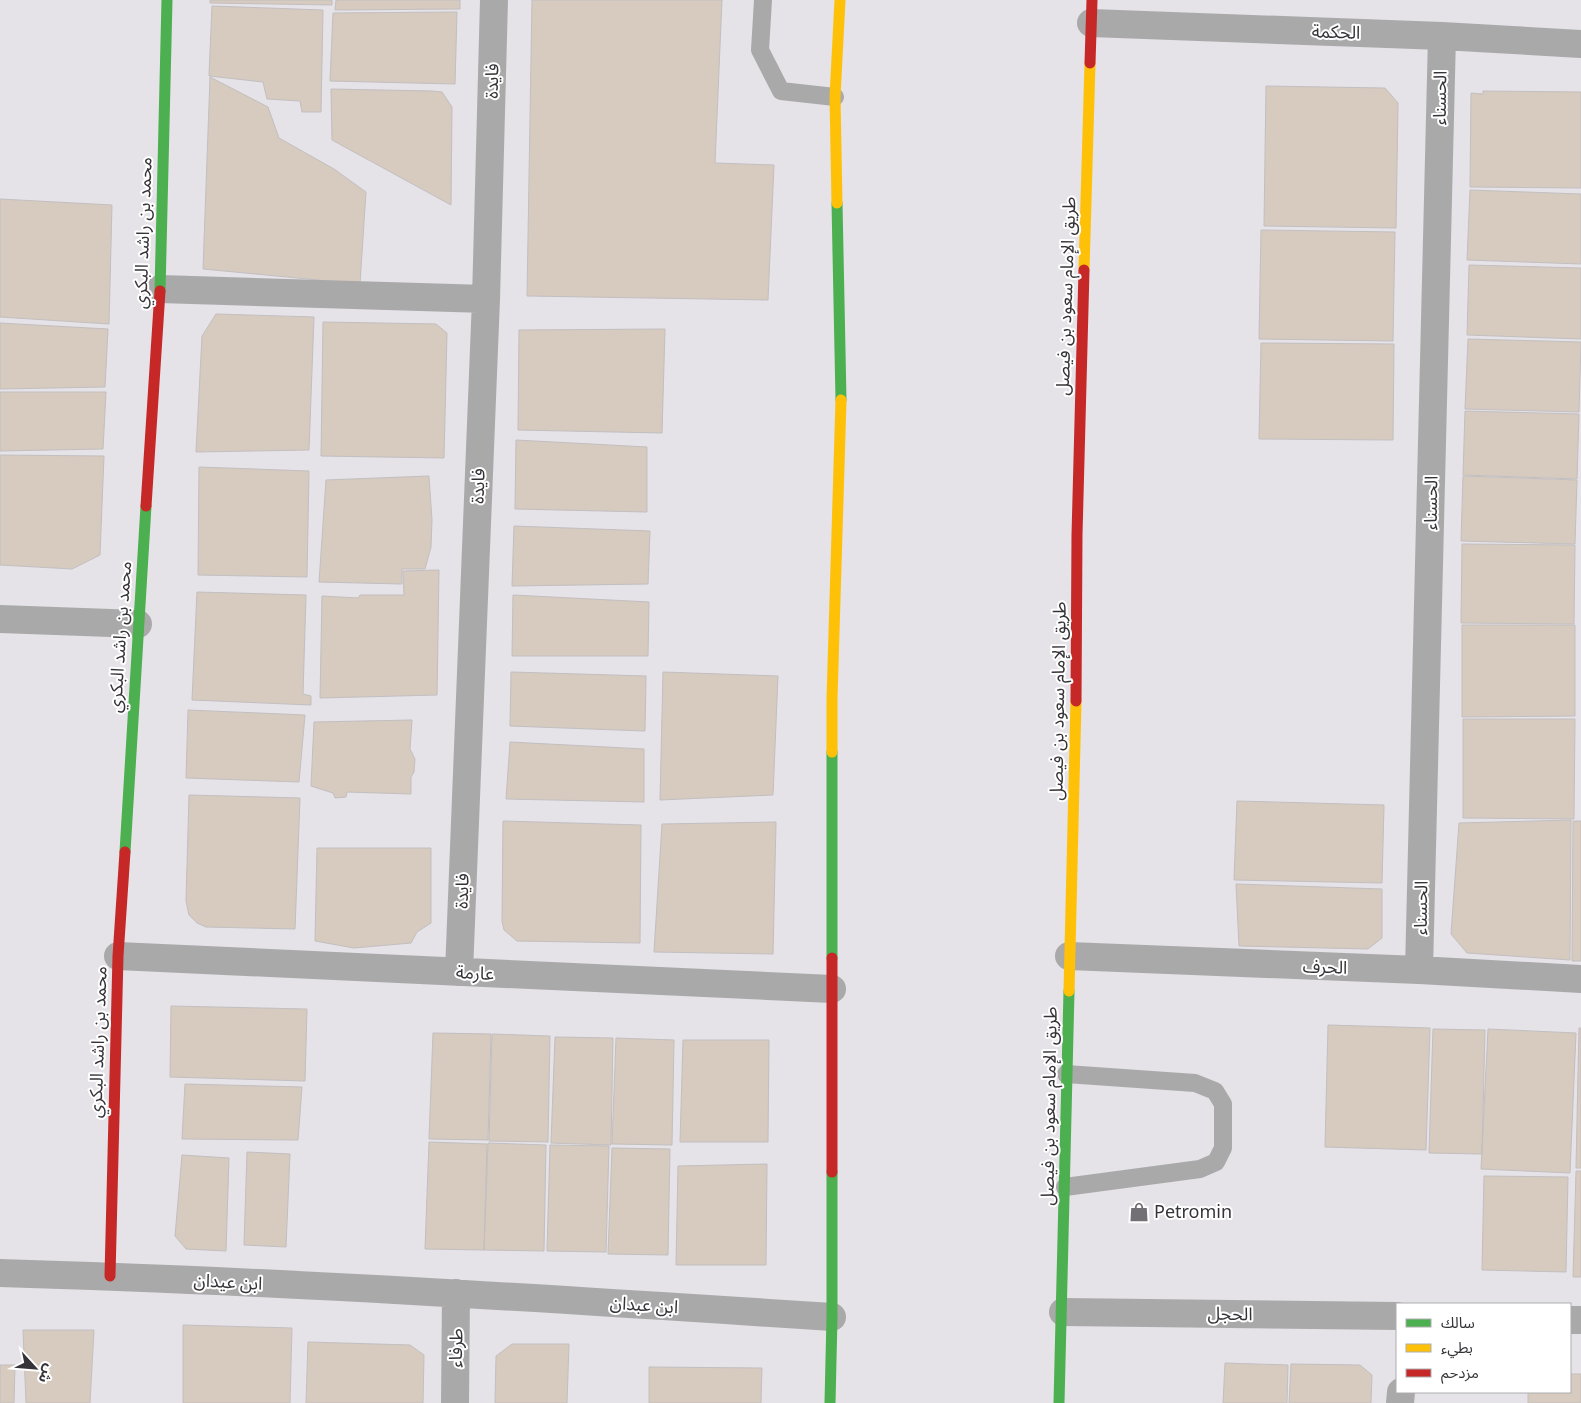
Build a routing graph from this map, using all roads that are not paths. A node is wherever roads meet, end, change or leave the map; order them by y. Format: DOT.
graph roads {
  1 [pos="167,0"];
  2 [pos="494,0"];
  3 [pos="763,0"];
  4 [pos="840,0"];
  5 [pos="1092,11"];
  6 [pos="1442,36"];
  7 [pos="1581,44"];
  8 [pos="835,97"];
  9 [pos="160,289"];
  10 [pos="486,299"];
  11 [pos="0,619"];
  12 [pos="138,624"];
  13 [pos="118,956"];
  14 [pos="1069,956"];
  15 [pos="1419,970"];
  16 [pos="458,972"];
  17 [pos="1581,979"];
  18 [pos="832,989"];
  19 [pos="1066,1074"];
  20 [pos="1065,1187"];
  21 [pos="0,1273"];
  22 [pos="110,1276"];
  23 [pos="456,1292"];
  24 [pos="1062,1312"];
  25 [pos="1396,1316"];
  26 [pos="832,1317"];
  27 [pos="455,1403"];
  28 [pos="830,1403"];
  29 [pos="1059,1403"];
  1 -- 9 [label="main road, محمد بن راشد البكري"];
  2 -- 10 [label="street, فايدة"];
  3 -- 8 [label="lane"];
  4 -- 8 [label="main road"];
  5 -- 6 [label="street, الحكمة"];
  5 -- 14 [label="main road, طريق الإمام سعود بن فيصل"];
  6 -- 7 [label="street, الحكمة"];
  6 -- 15 [label="street, الحسناء"];
  8 -- 18 [label="main road"];
  9 -- 10 [label="street"];
  9 -- 12 [label="main road, محمد بن راشد البكري"];
  10 -- 16 [label="street, فايدة"];
  11 -- 12 [label="street"];
  12 -- 13 [label="main road, محمد بن راشد البكري"];
  13 -- 16 [label="street, عارمة"];
  13 -- 22 [label="main road, محمد بن راشد البكري"];
  14 -- 15 [label="street, الحرف"];
  14 -- 19 [label="main road, طريق الإمام سعود بن فيصل"];
  15 -- 17 [label="street, الحرف"];
  16 -- 18 [label="street, عارمة"];
  18 -- 26 [label="main road"];
  19 -- 20 [label="main road, طريق الإمام سعود بن فيصل"];
  19 -- 20 [label="lane"];
  20 -- 24 [label="main road, طريق الإمام سعود بن فيصل"];
  21 -- 22 [label="street, ابن عيدان"];
  22 -- 23 [label="street, ابن عيدان"];
  23 -- 26 [label="street, ابن عبدان"];
  23 -- 27 [label="street, طرفاء"];
  24 -- 25 [label="street, الحجل"];
  24 -- 29 [label="main road, طريق الإمام سعود بن فيصل"];
  26 -- 28 [label="main road"];
}
